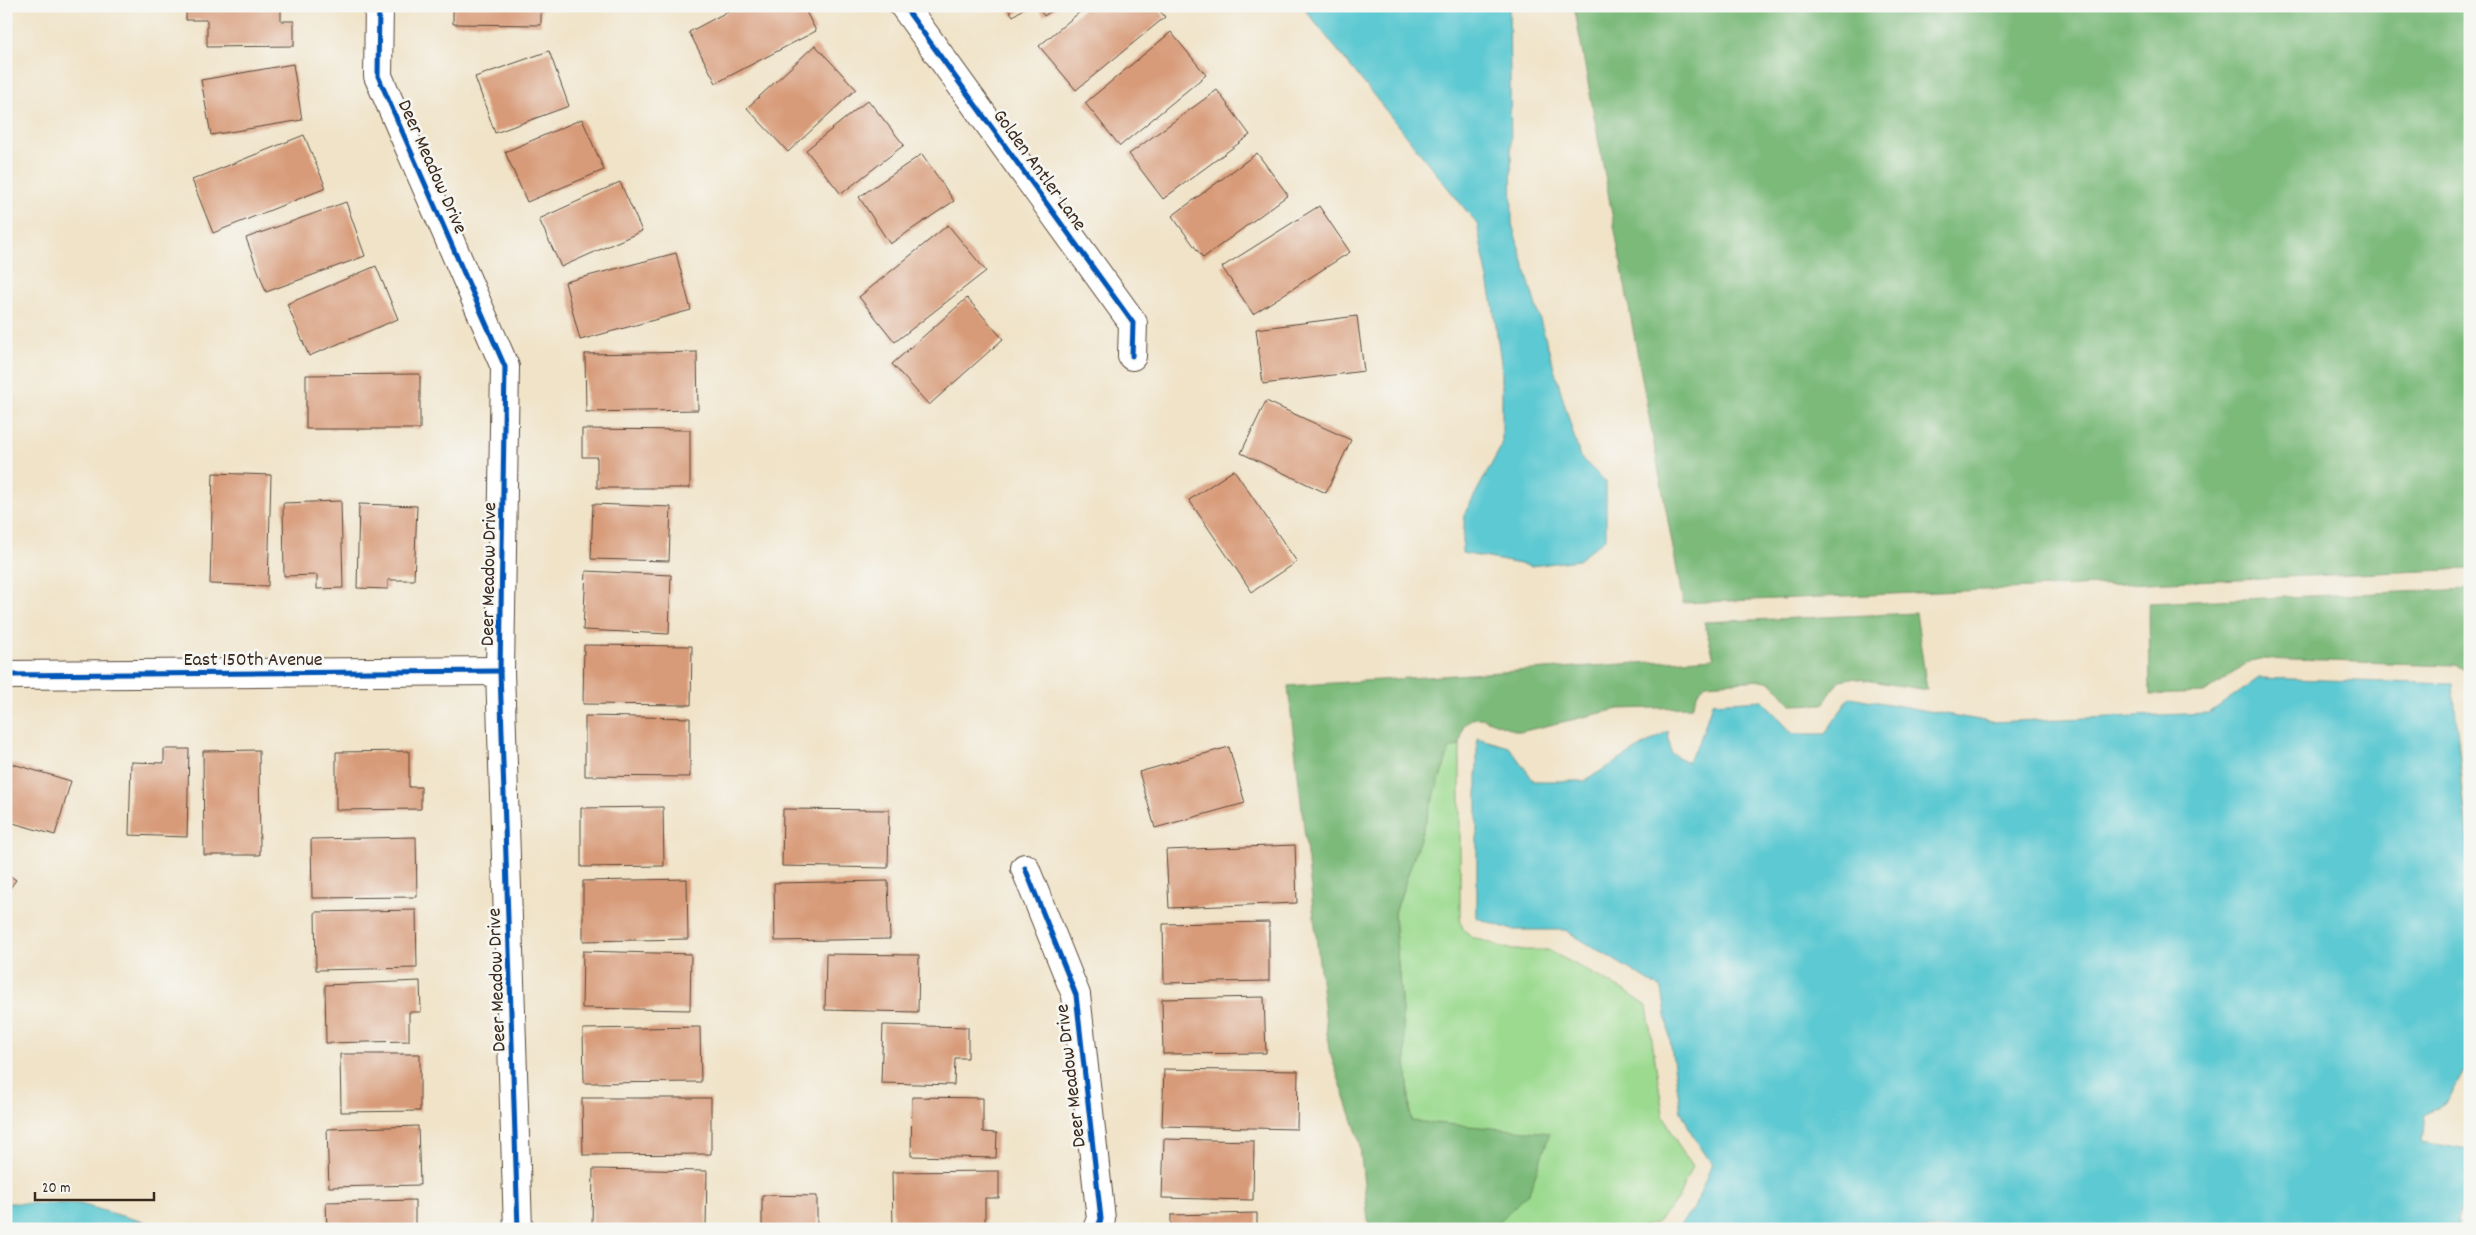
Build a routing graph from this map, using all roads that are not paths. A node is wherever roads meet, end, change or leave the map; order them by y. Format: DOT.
graph roads {
  1 [pos="379,6"];
  2 [pos="904,6"];
  3 [pos="1132,356"];
  4 [pos="500,671"];
  5 [pos="6,675"];
  6 [pos="1025,868"];
  7 [pos="518,1229"];
  8 [pos="1097,1229"];
  1 -- 4 [label="street, Deer Meadow Drive"];
  2 -- 3 [label="street, Golden Antler Lane"];
  4 -- 5 [label="street, East 150th Avenue"];
  4 -- 7 [label="street, Deer Meadow Drive"];
  6 -- 8 [label="street, Deer Meadow Drive"];
}
